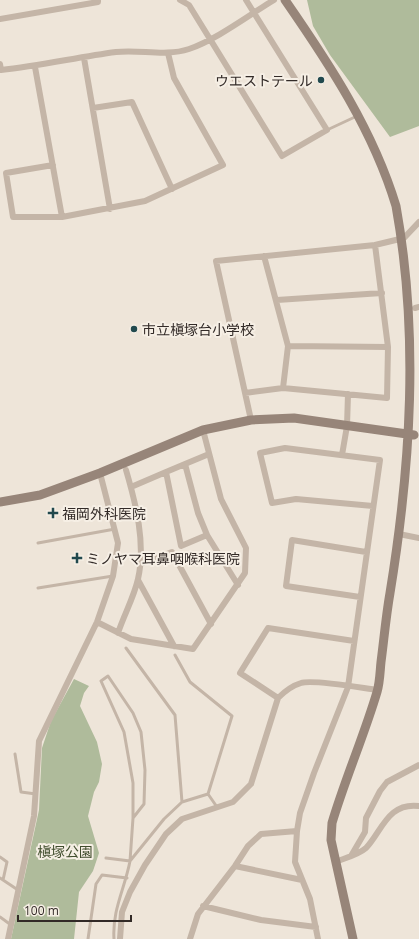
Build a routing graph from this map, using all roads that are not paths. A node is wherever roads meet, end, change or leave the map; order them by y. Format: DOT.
graph roads {
  1 [pos="98,0"];
  2 [pos="180,0"];
  3 [pos="246,0"];
  4 [pos="274,0"];
  5 [pos="286,0"];
  6 [pos="254,12"];
  7 [pos="0,19"];
  8 [pos="209,40"];
  9 [pos="168,53"];
  10 [pos="84,58"];
  11 [pos="35,67"];
  12 [pos="0,68"];
  13 [pos="93,108"];
  14 [pos="359,115"];
  15 [pos="328,130"];
  16 [pos="52,165"];
  17 [pos="172,189"];
  18 [pos="110,209"];
  19 [pos="62,217"];
  20 [pos="419,222"];
  21 [pos="404,238"];
  22 [pos="375,245"];
  23 [pos="264,256"];
  24 [pos="382,293"];
  25 [pos="277,300"];
  26 [pos="417,308"];
  27 [pos="288,346"];
  28 [pos="388,347"];
  29 [pos="283,388"];
  30 [pos="245,392"];
  31 [pos="348,394"];
  32 [pos="251,420"];
  33 [pos="347,426"];
  34 [pos="203,430"];
  35 [pos="414,435"];
  36 [pos="209,454"];
  37 [pos="342,455"];
  38 [pos="185,464"];
  39 [pos="126,470"];
  40 [pos="166,472"];
  41 [pos="100,473"];
  42 [pos="131,486"];
  43 [pos="0,502"];
  44 [pos="373,506"];
  45 [pos="115,528"];
  46 [pos="399,534"];
  47 [pos="207,535"];
  48 [pos="419,538"];
  49 [pos="38,542"];
  50 [pos="181,546"];
  51 [pos="172,552"];
  52 [pos="366,552"];
  53 [pos="140,564"];
  54 [pos="113,576"];
  55 [pos="138,580"];
  56 [pos="238,585"];
  57 [pos="38,588"];
  58 [pos="360,597"];
  59 [pos="96,622"];
  60 [pos="211,624"];
  61 [pos="118,633"];
  62 [pos="354,641"];
  63 [pos="174,646"];
  64 [pos="126,648"];
  65 [pos="175,655"];
  66 [pos="348,687"];
  67 [pos="378,690"];
  68 [pos="278,698"];
  69 [pos="14,754"];
  70 [pos="419,765"];
  71 [pos="36,794"];
  72 [pos="208,794"];
  73 [pos="182,802"];
  74 [pos="419,806"];
  75 [pos="217,807"];
  76 [pos="133,818"];
  77 [pos="297,831"];
  78 [pos="351,856"];
  79 [pos="0,857"];
  80 [pos="106,858"];
  81 [pos="130,861"];
  82 [pos="335,862"];
  83 [pos="235,866"];
  84 [pos="127,878"];
  85 [pos="1,879"];
  86 [pos="302,880"];
  87 [pos="18,890"];
  88 [pos="203,906"];
  89 [pos="0,917"];
  90 [pos="11,925"];
  91 [pos="113,927"];
  92 [pos="316,927"];
  93 [pos="120,928"];
  94 [pos="8,939"];
  95 [pos="88,939"];
  96 [pos="114,939"];
  97 [pos="120,939"];
  98 [pos="190,939"];
  99 [pos="318,939"];
  100 [pos="353,939"];
  1 -- 7 [label="street"];
  2 -- 8 [label="street"];
  3 -- 6 [label="street"];
  4 -- 6 [label="street"];
  5 -- 14 [label="street"];
  6 -- 8 [label="street"];
  6 -- 15 [label="street"];
  8 -- 9 [label="street"];
  8 -- 15 [label="street"];
  9 -- 10 [label="street"];
  9 -- 17 [label="street"];
  10 -- 11 [label="street"];
  10 -- 13 [label="street"];
  11 -- 12 [label="street"];
  11 -- 16 [label="street"];
  13 -- 17 [label="street"];
  13 -- 18 [label="street"];
  14 -- 15 [label="lane"];
  14 -- 21 [label="street"];
  16 -- 19 [label="street"];
  16 -- 19 [label="street"];
  17 -- 18 [label="street"];
  18 -- 19 [label="street"];
  20 -- 21 [label="street"];
  21 -- 22 [label="street"];
  21 -- 26 [label="street"];
  22 -- 23 [label="street"];
  22 -- 24 [label="street"];
  23 -- 25 [label="street"];
  23 -- 30 [label="street"];
  24 -- 25 [label="street"];
  24 -- 28 [label="street"];
  25 -- 27 [label="street"];
  26 -- 35 [label="street"];
  27 -- 28 [label="street"];
  27 -- 29 [label="street"];
  28 -- 31 [label="street"];
  29 -- 30 [label="street"];
  29 -- 31 [label="street"];
  30 -- 32 [label="street"];
  31 -- 33 [label="street"];
  32 -- 33 [label="street"];
  32 -- 34 [label="street"];
  33 -- 35 [label="street"];
  33 -- 37 [label="street"];
  34 -- 36 [label="street"];
  34 -- 41 [label="street"];
  35 -- 46 [label="street"];
  36 -- 38 [label="street"];
  36 -- 56 [label="street"];
  37 -- 44 [label="street"];
  37 -- 44 [label="street"];
  38 -- 40 [label="street"];
  38 -- 47 [label="street"];
  39 -- 42 [label="street"];
  40 -- 42 [label="street"];
  40 -- 50 [label="street"];
  41 -- 43 [label="street"];
  41 -- 45 [label="street"];
  42 -- 53 [label="street"];
  44 -- 52 [label="street"];
  45 -- 49 [label="lane"];
  45 -- 54 [label="street"];
  46 -- 48 [label="street"];
  46 -- 67 [label="street"];
  47 -- 50 [label="street"];
  47 -- 56 [label="street"];
  50 -- 51 [label="street"];
  51 -- 53 [label="street"];
  51 -- 60 [label="street"];
  52 -- 58 [label="street"];
  52 -- 58 [label="street"];
  53 -- 55 [label="street"];
  54 -- 57 [label="lane"];
  54 -- 59 [label="street"];
  55 -- 61 [label="street"];
  55 -- 63 [label="street"];
  56 -- 60 [label="street"];
  58 -- 62 [label="street"];
  59 -- 61 [label="street"];
  59 -- 71 [label="street"];
  60 -- 63 [label="street"];
  61 -- 63 [label="street"];
  62 -- 66 [label="street"];
  62 -- 68 [label="street"];
  64 -- 73 [label="lane"];
  65 -- 72 [label="lane"];
  66 -- 67 [label="street"];
  66 -- 68 [label="street"];
  66 -- 77 [label="street"];
  67 -- 82 [label="street"];
  68 -- 75 [label="street"];
  69 -- 71 [label="lane"];
  70 -- 78 [label="street"];
  71 -- 87 [label="street"];
  72 -- 73 [label="lane"];
  72 -- 75 [label="lane"];
  73 -- 81 [label="lane"];
  74 -- 78 [label="street"];
  75 -- 93 [label="street"];
  76 -- 76 [label="lane"];
  76 -- 81 [label="lane"];
  77 -- 83 [label="street"];
  77 -- 86 [label="street"];
  78 -- 82 [label="street"];
  79 -- 85 [label="lane"];
  80 -- 81 [label="lane"];
  81 -- 84 [label="lane"];
  82 -- 100 [label="street"];
  83 -- 86 [label="street"];
  83 -- 88 [label="street"];
  84 -- 91 [label="lane"];
  84 -- 95 [label="lane"];
  85 -- 87 [label="lane"];
  86 -- 92 [label="street"];
  87 -- 90 [label="street"];
  88 -- 92 [label="street"];
  88 -- 98 [label="street"];
  89 -- 90 [label="lane"];
  90 -- 94 [label="street"];
  91 -- 93 [label="lane"];
  91 -- 96 [label="lane"];
  92 -- 99 [label="street"];
  93 -- 97 [label="street"];
}
